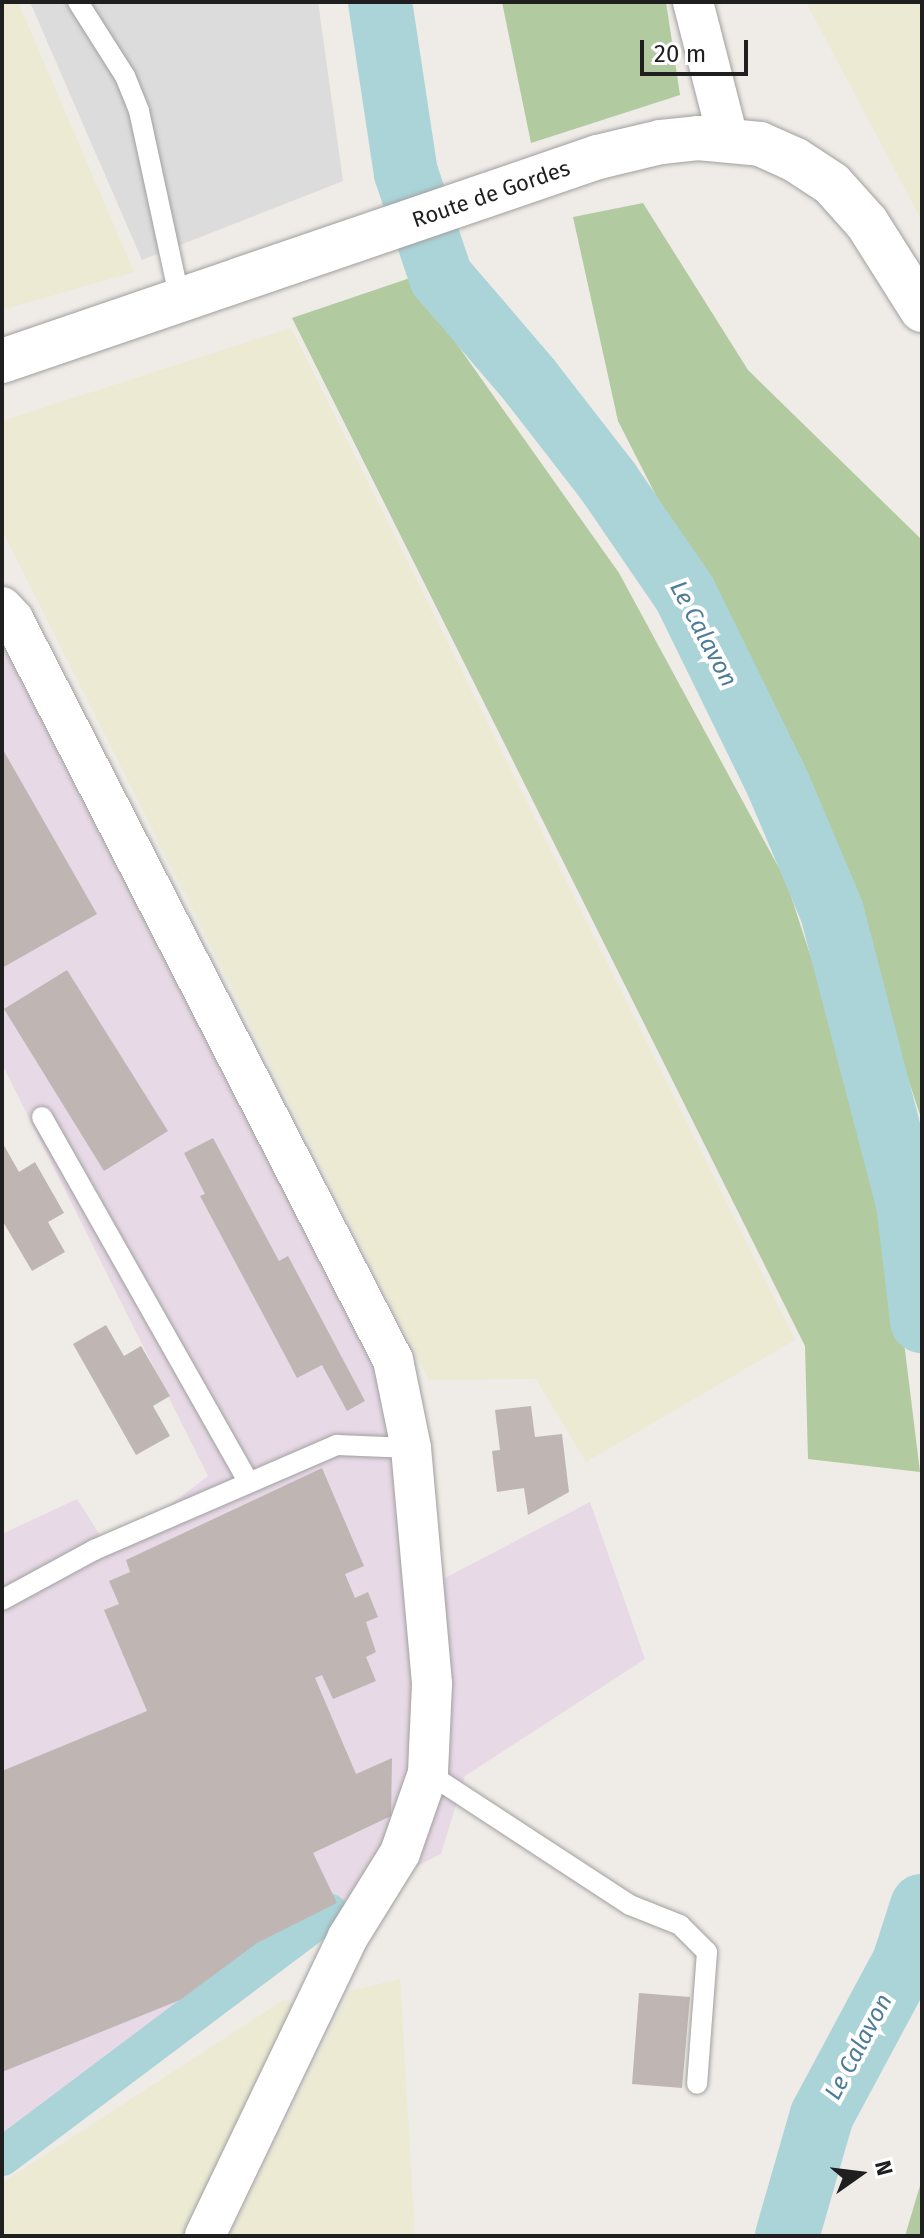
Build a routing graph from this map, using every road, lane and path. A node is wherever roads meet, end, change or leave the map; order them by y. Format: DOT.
graph roads {
  1 [pos="78,2"];
  2 [pos="693,2"];
  3 [pos="728,138"];
  4 [pos="180,301"];
  5 [pos="922,310"];
  6 [pos="2,361"];
  7 [pos="2,607"];
  8 [pos="42,1117"];
  9 [pos="411,1448"];
  10 [pos="249,1483"];
  11 [pos="2,1600"];
  12 [pos="428,1773"];
  13 [pos="697,2084"];
  14 [pos="205,2236"];
  1 -- 4 [label="lane"];
  2 -- 3 [label="street"];
  3 -- 4 [label="street, Route de Gordes"];
  3 -- 5 [label="street, Route de Gordes"];
  4 -- 6 [label="street, Route de Gordes"];
  7 -- 9 [label="street"];
  8 -- 10 [label="lane"];
  9 -- 10 [label="lane"];
  9 -- 12 [label="street"];
  10 -- 11 [label="lane"];
  12 -- 13 [label="lane"];
  12 -- 14 [label="street"];
}
